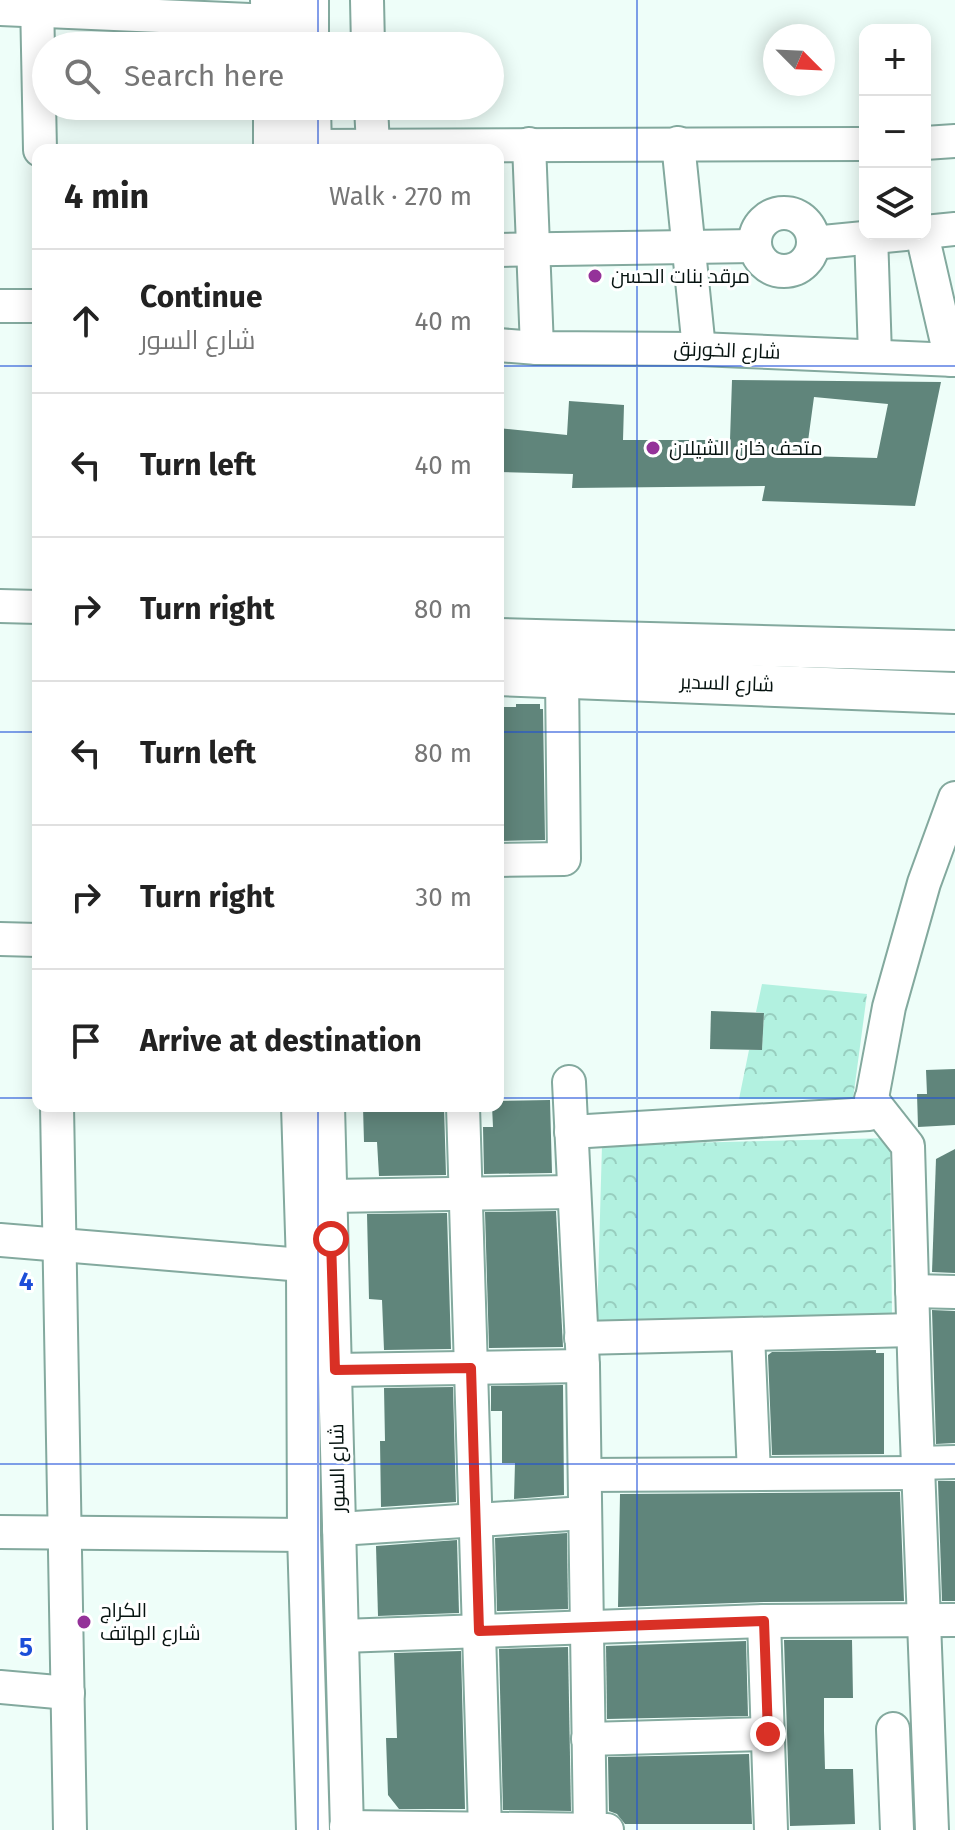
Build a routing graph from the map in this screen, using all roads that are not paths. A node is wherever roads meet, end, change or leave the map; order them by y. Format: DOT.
graph roads {
  1 [pos="308,0"];
  2 [pos="367,0"];
  3 [pos="37,4"];
  4 [pos="0,9"];
  5 [pos="272,22"];
  6 [pos="38,32"];
  7 [pos="308,32"];
  8 [pos="368,32"];
  9 [pos="39,120"];
  10 [pos="282,120"];
  11 [pos="306,120"];
  12 [pos="372,120"];
  13 [pos="955,141"];
  14 [pos="678,143"];
  15 [pos="931,143"];
  16 [pos="40,144"];
  17 [pos="296,144"];
  18 [pos="300,144"];
  19 [pos="373,144"];
  20 [pos="504,144"];
  21 [pos="529,144"];
  22 [pos="859,144"];
  23 [pos="955,229"];
  24 [pos="931,232"];
  25 [pos="859,237"];
  26 [pos="871,240"];
  27 [pos="926,240"];
  28 [pos="813,243"];
  29 [pos="754,246"];
  30 [pos="687,247"];
  31 [pos="534,249"];
  32 [pos="504,250"];
  33 [pos="0,306"];
  34 [pos="32,306"];
  35 [pos="504,345"];
  36 [pos="537,348"];
  37 [pos="699,349"];
  38 [pos="875,355"];
  39 [pos="953,360"];
  40 [pos="0,606"];
  41 [pos="32,607"];
  42 [pos="504,640"];
  43 [pos="955,651"];
  44 [pos="736,664"];
  45 [pos="504,675"];
  46 [pos="562,677"];
  47 [pos="955,693"];
  48 [pos="955,798"];
  49 [pos="504,860"];
  50 [pos="0,939"];
  51 [pos="32,940"];
  52 [pos="569,1082"];
  53 [pos="871,1099"];
  54 [pos="57,1112"];
  55 [pos="298,1112"];
  56 [pos="328,1112"];
  57 [pos="463,1112"];
  58 [pos="571,1132"];
  59 [pos="574,1192"];
  60 [pos="465,1194"];
  61 [pos="330,1196"];
  62 [pos="0,1240"];
  63 [pos="60,1244"];
  64 [pos="303,1265"];
  65 [pos="912,1291"];
  66 [pos="955,1292"];
  67 [pos="913,1330"];
  68 [pos="748,1334"];
  69 [pos="582,1352"];
  70 [pos="471,1368"];
  71 [pos="335,1370"];
  72 [pos="955,1462"];
  73 [pos="918,1468"];
  74 [pos="754,1474"];
  75 [pos="585,1475"];
  76 [pos="585,1513"];
  77 [pos="475,1520"];
  78 [pos="339,1529"];
  79 [pos="65,1531"];
  80 [pos="0,1532"];
  81 [pos="304,1535"];
  82 [pos="939,1620"];
  83 [pos="764,1621"];
  84 [pos="587,1627"];
  85 [pos="479,1631"];
  86 [pos="342,1636"];
  87 [pos="0,1687"];
  88 [pos="68,1693"];
  89 [pos="893,1729"];
  90 [pos="768,1734"];
  91 [pos="588,1739"];
  92 [pos="346,1828"];
  93 [pos="485,1829"];
  94 [pos="70,1830"];
  95 [pos="313,1830"];
  96 [pos="590,1830"];
  97 [pos="607,1830"];
  98 [pos="771,1830"];
  99 [pos="897,1830"];
  100 [pos="932,1830"];
  1 -- 7 [label="main road"];
  2 -- 8 [label="street"];
  3 -- 4 [label="street"];
  3 -- 5 [label="street"];
  3 -- 6 [label="street"];
  9 -- 16 [label="street"];
  10 -- 17 [label="main road"];
  11 -- 18 [label="main road"];
  12 -- 19 [label="street"];
  13 -- 15 [label="street"];
  14 -- 21 [label="street"];
  14 -- 22 [label="street"];
  14 -- 30 [label="street"];
  20 -- 21 [label="street"];
  21 -- 31 [label="street"];
  23 -- 24 [label="street"];
  25 -- 28 [label="street"];
  26 -- 38 [label="street"];
  27 -- 39 [label="street"];
  28 -- 29 [label="street"];
  28 -- 29 [label="street"];
  29 -- 30 [label="street"];
  30 -- 31 [label="street"];
  30 -- 37 [label="street"];
  31 -- 32 [label="street"];
  31 -- 36 [label="street"];
  33 -- 34 [label="street"];
  35 -- 36 [label="street, شارع الخورنق"];
  36 -- 37 [label="street, شارع الخورنق"];
  37 -- 38 [label="street, شارع الخورنق"];
  38 -- 39 [label="street, شارع الخورنق"];
  40 -- 41 [label="street"];
  42 -- 44 [label="main road, شارع السدير"];
  43 -- 44 [label="main road, شارع السدير"];
  44 -- 46 [label="main road, شارع السدير"];
  44 -- 47 [label="main road, شارع السدير"];
  45 -- 46 [label="main road, شارع السدير"];
  46 -- 49 [label="street"];
  48 -- 53 [label="street"];
  50 -- 51 [label="street"];
  52 -- 58 [label="street"];
  53 -- 58 [label="street"];
  53 -- 65 [label="street"];
  54 -- 63 [label="street"];
  55 -- 64 [label="street, شارع السور"];
  56 -- 61 [label="street, شارع السور"];
  57 -- 60 [label="street"];
  58 -- 59 [label="street"];
  59 -- 60 [label="street"];
  59 -- 69 [label="street"];
  60 -- 61 [label="street"];
  60 -- 70 [label="street"];
  61 -- 71 [label="street, شارع السور"];
  62 -- 63 [label="street"];
  63 -- 64 [label="street"];
  63 -- 79 [label="street"];
  64 -- 81 [label="street, شارع السور"];
  65 -- 66 [label="street"];
  65 -- 67 [label="street"];
  67 -- 68 [label="street"];
  67 -- 73 [label="street"];
  68 -- 69 [label="street"];
  68 -- 74 [label="street"];
  69 -- 70 [label="street"];
  69 -- 75 [label="street"];
  70 -- 71 [label="street"];
  70 -- 77 [label="street"];
  71 -- 78 [label="street, شارع السور"];
  72 -- 73 [label="street"];
  73 -- 74 [label="street"];
  73 -- 82 [label="street"];
  74 -- 75 [label="street"];
  75 -- 76 [label="street"];
  76 -- 77 [label="street"];
  76 -- 84 [label="street"];
  77 -- 78 [label="street"];
  77 -- 85 [label="street"];
  78 -- 86 [label="street, شارع السور"];
  79 -- 80 [label="street"];
  79 -- 81 [label="street"];
  79 -- 88 [label="street"];
  81 -- 95 [label="street, شارع السور"];
  82 -- 83 [label="street"];
  82 -- 100 [label="street"];
  83 -- 84 [label="street"];
  83 -- 90 [label="street"];
  84 -- 85 [label="street"];
  84 -- 91 [label="street"];
  85 -- 86 [label="street"];
  85 -- 93 [label="street"];
  86 -- 92 [label="street, شارع السور"];
  87 -- 88 [label="street"];
  88 -- 94 [label="street"];
  89 -- 99 [label="street"];
  90 -- 91 [label="street"];
  90 -- 98 [label="street"];
  91 -- 96 [label="street"];
  92 -- 93 [label="street"];
  93 -- 96 [label="street"];
  96 -- 97 [label="street"];
}
